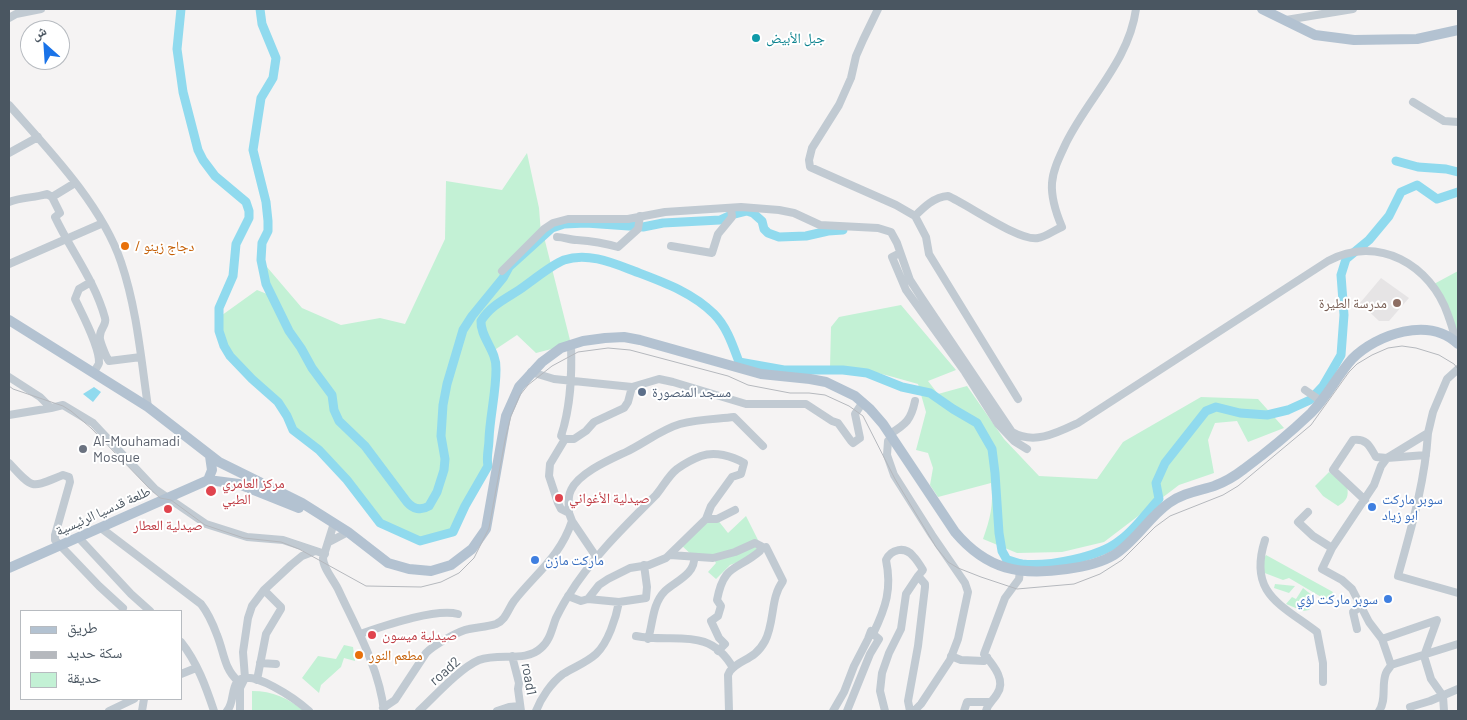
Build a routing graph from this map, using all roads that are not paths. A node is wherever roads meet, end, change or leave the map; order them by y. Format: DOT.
graph roads {
  1 [pos="41,9"];
  2 [pos="878,9"];
  3 [pos="1136,9"];
  4 [pos="1262,9"];
  5 [pos="1353,9"];
  6 [pos="9,18"];
  7 [pos="1286,20"];
  8 [pos="1458,30"];
  9 [pos="1413,102"];
  10 [pos="9,104"];
  11 [pos="1458,122"];
  12 [pos="38,137"];
  13 [pos="9,153"];
  14 [pos="75,183"];
  15 [pos="52,197"];
  16 [pos="10,201"];
  17 [pos="732,212"];
  18 [pos="915,216"];
  19 [pos="640,222"];
  20 [pos="103,224"];
  21 [pos="557,237"];
  22 [pos="66,240"];
  23 [pos="672,246"];
  24 [pos="897,255"];
  25 [pos="9,264"];
  26 [pos="502,271"];
  27 [pos="91,282"];
  28 [pos="9,320"];
  29 [pos="571,344"];
  30 [pos="1457,346"];
  31 [pos="141,357"];
  32 [pos="1458,369"];
  33 [pos="531,372"];
  34 [pos="93,373"];
  35 [pos="9,377"];
  36 [pos="571,380"];
  37 [pos="632,387"];
  38 [pos="1018,398"];
  39 [pos="915,401"];
  40 [pos="863,402"];
  41 [pos="51,408"];
  42 [pos="148,408"];
  43 [pos="9,415"];
  44 [pos="1428,433"];
  45 [pos="891,436"];
  46 [pos="565,439"];
  47 [pos="763,446"];
  48 [pos="1027,449"];
  49 [pos="1426,455"];
  50 [pos="210,456"];
  51 [pos="1387,458"];
  52 [pos="9,463"];
  53 [pos="229,467"];
  54 [pos="208,480"];
  55 [pos="230,483"];
  56 [pos="169,497"];
  57 [pos="1365,500"];
  58 [pos="735,510"];
  59 [pos="317,512"];
  60 [pos="1308,512"];
  61 [pos="570,517"];
  62 [pos="706,519"];
  63 [pos="334,523"];
  64 [pos="101,528"];
  65 [pos="348,532"];
  66 [pos="78,538"];
  67 [pos="1265,540"];
  68 [pos="329,542"];
  69 [pos="60,546"];
  70 [pos="1332,548"];
  71 [pos="761,549"];
  72 [pos="315,551"];
  73 [pos="324,554"];
  74 [pos="670,555"];
  75 [pos="597,558"];
  76 [pos="694,558"];
  77 [pos="644,566"];
  78 [pos="9,568"];
  79 [pos="1020,571"];
  80 [pos="918,576"];
  81 [pos="264,590"];
  82 [pos="1458,593"];
  83 [pos="568,596"];
  84 [pos="588,599"];
  85 [pos="619,602"];
  86 [pos="1361,606"];
  87 [pos="123,608"];
  88 [pos="149,610"];
  89 [pos="458,614"];
  90 [pos="1356,629"];
  91 [pos="360,634"];
  92 [pos="873,634"];
  93 [pos="636,636"];
  94 [pos="648,639"];
  95 [pos="1382,639"];
  96 [pos="182,643"];
  97 [pos="1458,644"];
  98 [pos="718,651"];
  99 [pos="512,656"];
  100 [pos="951,656"];
  101 [pos="1424,656"];
  102 [pos="987,657"];
  103 [pos="260,663"];
  104 [pos="276,664"];
  105 [pos="1392,666"];
  106 [pos="196,668"];
  107 [pos="733,668"];
  108 [pos="182,674"];
  109 [pos="242,679"];
  110 [pos="257,680"];
  111 [pos="1323,682"];
  112 [pos="1458,689"];
  113 [pos="1442,696"];
  114 [pos="132,700"];
  115 [pos="989,702"];
  116 [pos="1410,707"];
  117 [pos="521,709"];
  118 [pos="384,710"];
  119 [pos="109,711"];
  120 [pos="214,711"];
  121 [pos="227,711"];
  122 [pos="240,711"];
  123 [pos="308,711"];
  124 [pos="419,711"];
  125 [pos="497,711"];
  126 [pos="536,711"];
  127 [pos="729,711"];
  128 [pos="833,711"];
  129 [pos="847,711"];
  130 [pos="885,711"];
  131 [pos="912,711"];
  132 [pos="964,711"];
  133 [pos="986,711"];
  134 [pos="1379,711"];
  135 [pos="1444,711"];
  1 -- 6 [label="street"];
  2 -- 18 [label="street"];
  3 -- 18 [label="street"];
  4 -- 7 [label="main road"];
  5 -- 7 [label="street"];
  7 -- 8 [label="main road"];
  9 -- 11 [label="street"];
  10 -- 12 [label="street"];
  12 -- 13 [label="street"];
  12 -- 14 [label="street"];
  14 -- 15 [label="street"];
  14 -- 20 [label="street"];
  15 -- 16 [label="street"];
  15 -- 22 [label="street"];
  17 -- 19 [label="street"];
  17 -- 23 [label="street"];
  17 -- 24 [label="street"];
  18 -- 38 [label="street"];
  19 -- 21 [label="street"];
  19 -- 26 [label="street"];
  20 -- 22 [label="street"];
  20 -- 31 [label="street"];
  22 -- 25 [label="street"];
  22 -- 27 [label="street"];
  24 -- 30 [label="street"];
  24 -- 48 [label="street"];
  27 -- 31 [label="street"];
  27 -- 34 [label="street"];
  28 -- 34 [label="main road"];
  29 -- 33 [label="main road"];
  29 -- 36 [label="street"];
  29 -- 40 [label="main road"];
  30 -- 79 [label="main road"];
  31 -- 42 [label="street"];
  32 -- 44 [label="street"];
  33 -- 36 [label="street"];
  33 -- 65 [label="main road"];
  34 -- 42 [label="main road"];
  35 -- 41 [label="street"];
  36 -- 37 [label="street"];
  36 -- 46 [label="street"];
  37 -- 40 [label="street"];
  37 -- 46 [label="street"];
  39 -- 45 [label="street"];
  40 -- 45 [label="main road"];
  41 -- 43 [label="street"];
  41 -- 56 [label="street"];
  42 -- 50 [label="main road"];
  44 -- 49 [label="street"];
  44 -- 51 [label="street"];
  45 -- 79 [label="main road"];
  45 -- 100 [label="street"];
  46 -- 61 [label="street"];
  47 -- 61 [label="street"];
  49 -- 51 [label="street"];
  49 -- 82 [label="street"];
  50 -- 53 [label="main road"];
  50 -- 54 [label="main road"];
  51 -- 57 [label="street"];
  51 -- 57 [label="street"];
  52 -- 69 [label="street"];
  53 -- 55 [label="main road"];
  53 -- 59 [label="main road"];
  54 -- 55 [label="main road"];
  54 -- 56 [label="main road, طلعة قدسيا الرئيسية"];
  55 -- 59 [label="main road"];
  56 -- 64 [label="main road, طلعة قدسيا الرئيسية"];
  56 -- 72 [label="street"];
  57 -- 70 [label="street"];
  58 -- 62 [label="street"];
  59 -- 63 [label="main road"];
  60 -- 70 [label="street"];
  61 -- 75 [label="street"];
  61 -- 118 [label="street"];
  62 -- 74 [label="street"];
  62 -- 75 [label="street"];
  63 -- 65 [label="main road"];
  63 -- 68 [label="street"];
  64 -- 66 [label="main road, طلعة قدسيا الرئيسية"];
  64 -- 109 [label="street"];
  65 -- 68 [label="street"];
  66 -- 69 [label="main road, طلعة قدسيا الرئيسية"];
  66 -- 88 [label="street"];
  67 -- 111 [label="street"];
  68 -- 73 [label="street"];
  69 -- 78 [label="main road, طلعة قدسيا الرئيسية"];
  69 -- 87 [label="street"];
  70 -- 86 [label="street"];
  71 -- 76 [label="street"];
  71 -- 98 [label="street"];
  71 -- 107 [label="street"];
  72 -- 73 [label="street"];
  72 -- 81 [label="street"];
  73 -- 91 [label="street"];
  74 -- 76 [label="street"];
  74 -- 77 [label="street"];
  75 -- 83 [label="street"];
  76 -- 94 [label="street"];
  77 -- 84 [label="street"];
  77 -- 85 [label="street"];
  79 -- 102 [label="street"];
  80 -- 92 [label="street"];
  80 -- 130 [label="street"];
  80 -- 131 [label="street"];
  81 -- 103 [label="street"];
  81 -- 109 [label="street"];
  83 -- 84 [label="street"];
  83 -- 99 [label="street"];
  84 -- 85 [label="street"];
  85 -- 126 [label="street"];
  86 -- 90 [label="street"];
  86 -- 95 [label="street"];
  89 -- 91 [label="street"];
  91 -- 118 [label="street"];
  92 -- 128 [label="street"];
  92 -- 129 [label="street"];
  93 -- 94 [label="street"];
  94 -- 98 [label="street"];
  95 -- 101 [label="street"];
  95 -- 105 [label="street"];
  96 -- 106 [label="street"];
  97 -- 101 [label="street"];
  98 -- 107 [label="street"];
  99 -- 117 [label="street, road1"];
  99 -- 124 [label="street, road2"];
  100 -- 102 [label="street"];
  100 -- 131 [label="street"];
  101 -- 105 [label="street"];
  101 -- 113 [label="street"];
  102 -- 115 [label="street"];
  103 -- 104 [label="street"];
  103 -- 110 [label="street"];
  105 -- 134 [label="street"];
  106 -- 108 [label="street"];
  106 -- 120 [label="street"];
  107 -- 127 [label="street"];
  109 -- 110 [label="street"];
  109 -- 121 [label="street"];
  109 -- 122 [label="street"];
  110 -- 123 [label="street"];
  112 -- 113 [label="street"];
  113 -- 116 [label="street"];
  113 -- 135 [label="street"];
  114 -- 119 [label="street"];
  115 -- 132 [label="street"];
  115 -- 133 [label="street"];
  117 -- 125 [label="street, road1"];
}
